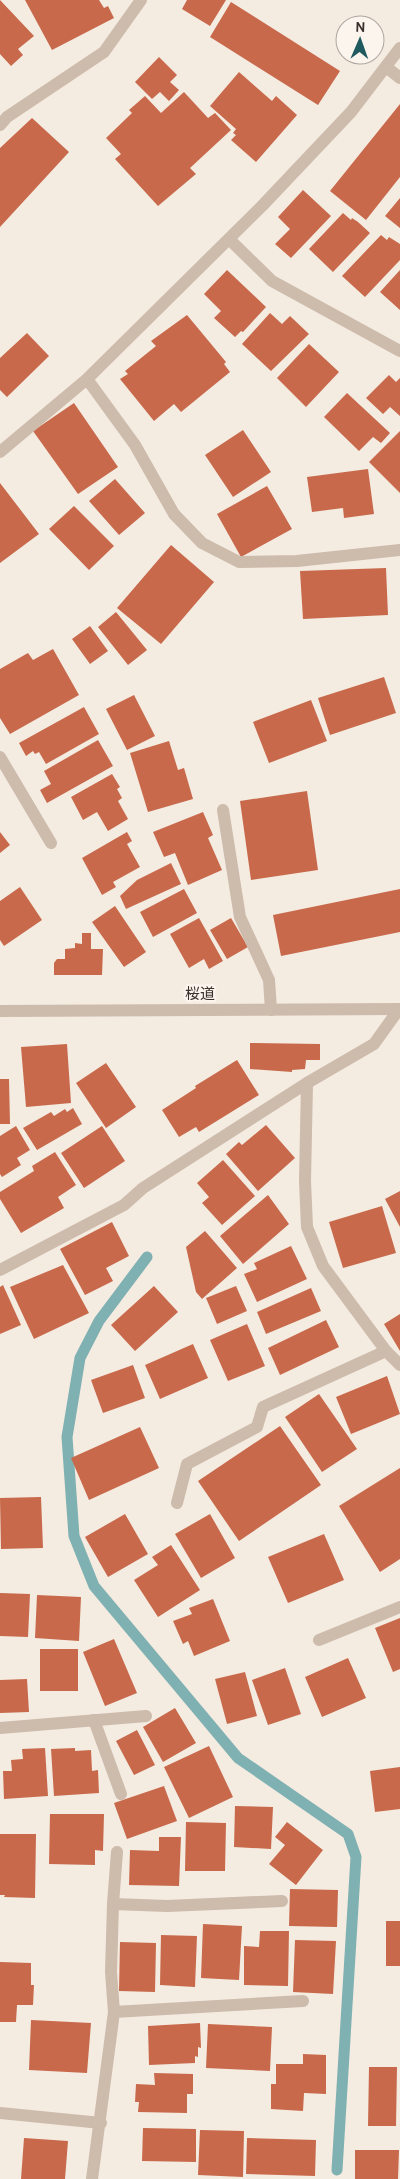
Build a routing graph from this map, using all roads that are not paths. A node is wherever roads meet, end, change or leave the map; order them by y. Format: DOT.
graph roads {
  1 [pos="141,0"];
  2 [pos="400,48"];
  3 [pos="386,67"];
  4 [pos="400,78"];
  5 [pos="0,125"];
  6 [pos="229,239"];
  7 [pos="400,351"];
  8 [pos="87,379"];
  9 [pos="0,452"];
  10 [pos="400,550"];
  11 [pos="0,756"];
  12 [pos="223,810"];
  13 [pos="51,843"];
  14 [pos="399,1009"];
  15 [pos="271,1010"];
  16 [pos="0,1011"];
  17 [pos="307,1083"];
  18 [pos="0,1270"];
  19 [pos="386,1351"];
  20 [pos="400,1365"];
  21 [pos="177,1503"];
  22 [pos="400,1607"];
  23 [pos="319,1640"];
  24 [pos="146,1716"];
  25 [pos="94,1720"];
  26 [pos="0,1728"];
  27 [pos="121,1794"];
  28 [pos="117,1852"];
  29 [pos="282,1901"];
  30 [pos="113,1904"];
  31 [pos="303,2001"];
  32 [pos="114,2012"];
  33 [pos="0,2113"];
  34 [pos="101,2124"];
  35 [pos="92,2179"];
  1 -- 5 [label="street"];
  2 -- 3 [label="street"];
  3 -- 4 [label="street"];
  3 -- 6 [label="street"];
  6 -- 7 [label="street"];
  6 -- 8 [label="street"];
  8 -- 9 [label="street"];
  8 -- 10 [label="street"];
  11 -- 13 [label="street"];
  12 -- 15 [label="street"];
  14 -- 15 [label="street, 桜道"];
  14 -- 17 [label="street"];
  15 -- 16 [label="street, 桜道"];
  17 -- 18 [label="street"];
  17 -- 19 [label="street"];
  19 -- 20 [label="street"];
  19 -- 21 [label="street"];
  22 -- 23 [label="street"];
  24 -- 25 [label="street"];
  25 -- 26 [label="street"];
  25 -- 27 [label="street"];
  28 -- 30 [label="street"];
  29 -- 30 [label="street"];
  30 -- 32 [label="street"];
  31 -- 32 [label="street"];
  32 -- 34 [label="street"];
  33 -- 34 [label="street"];
  34 -- 35 [label="street"];
}
